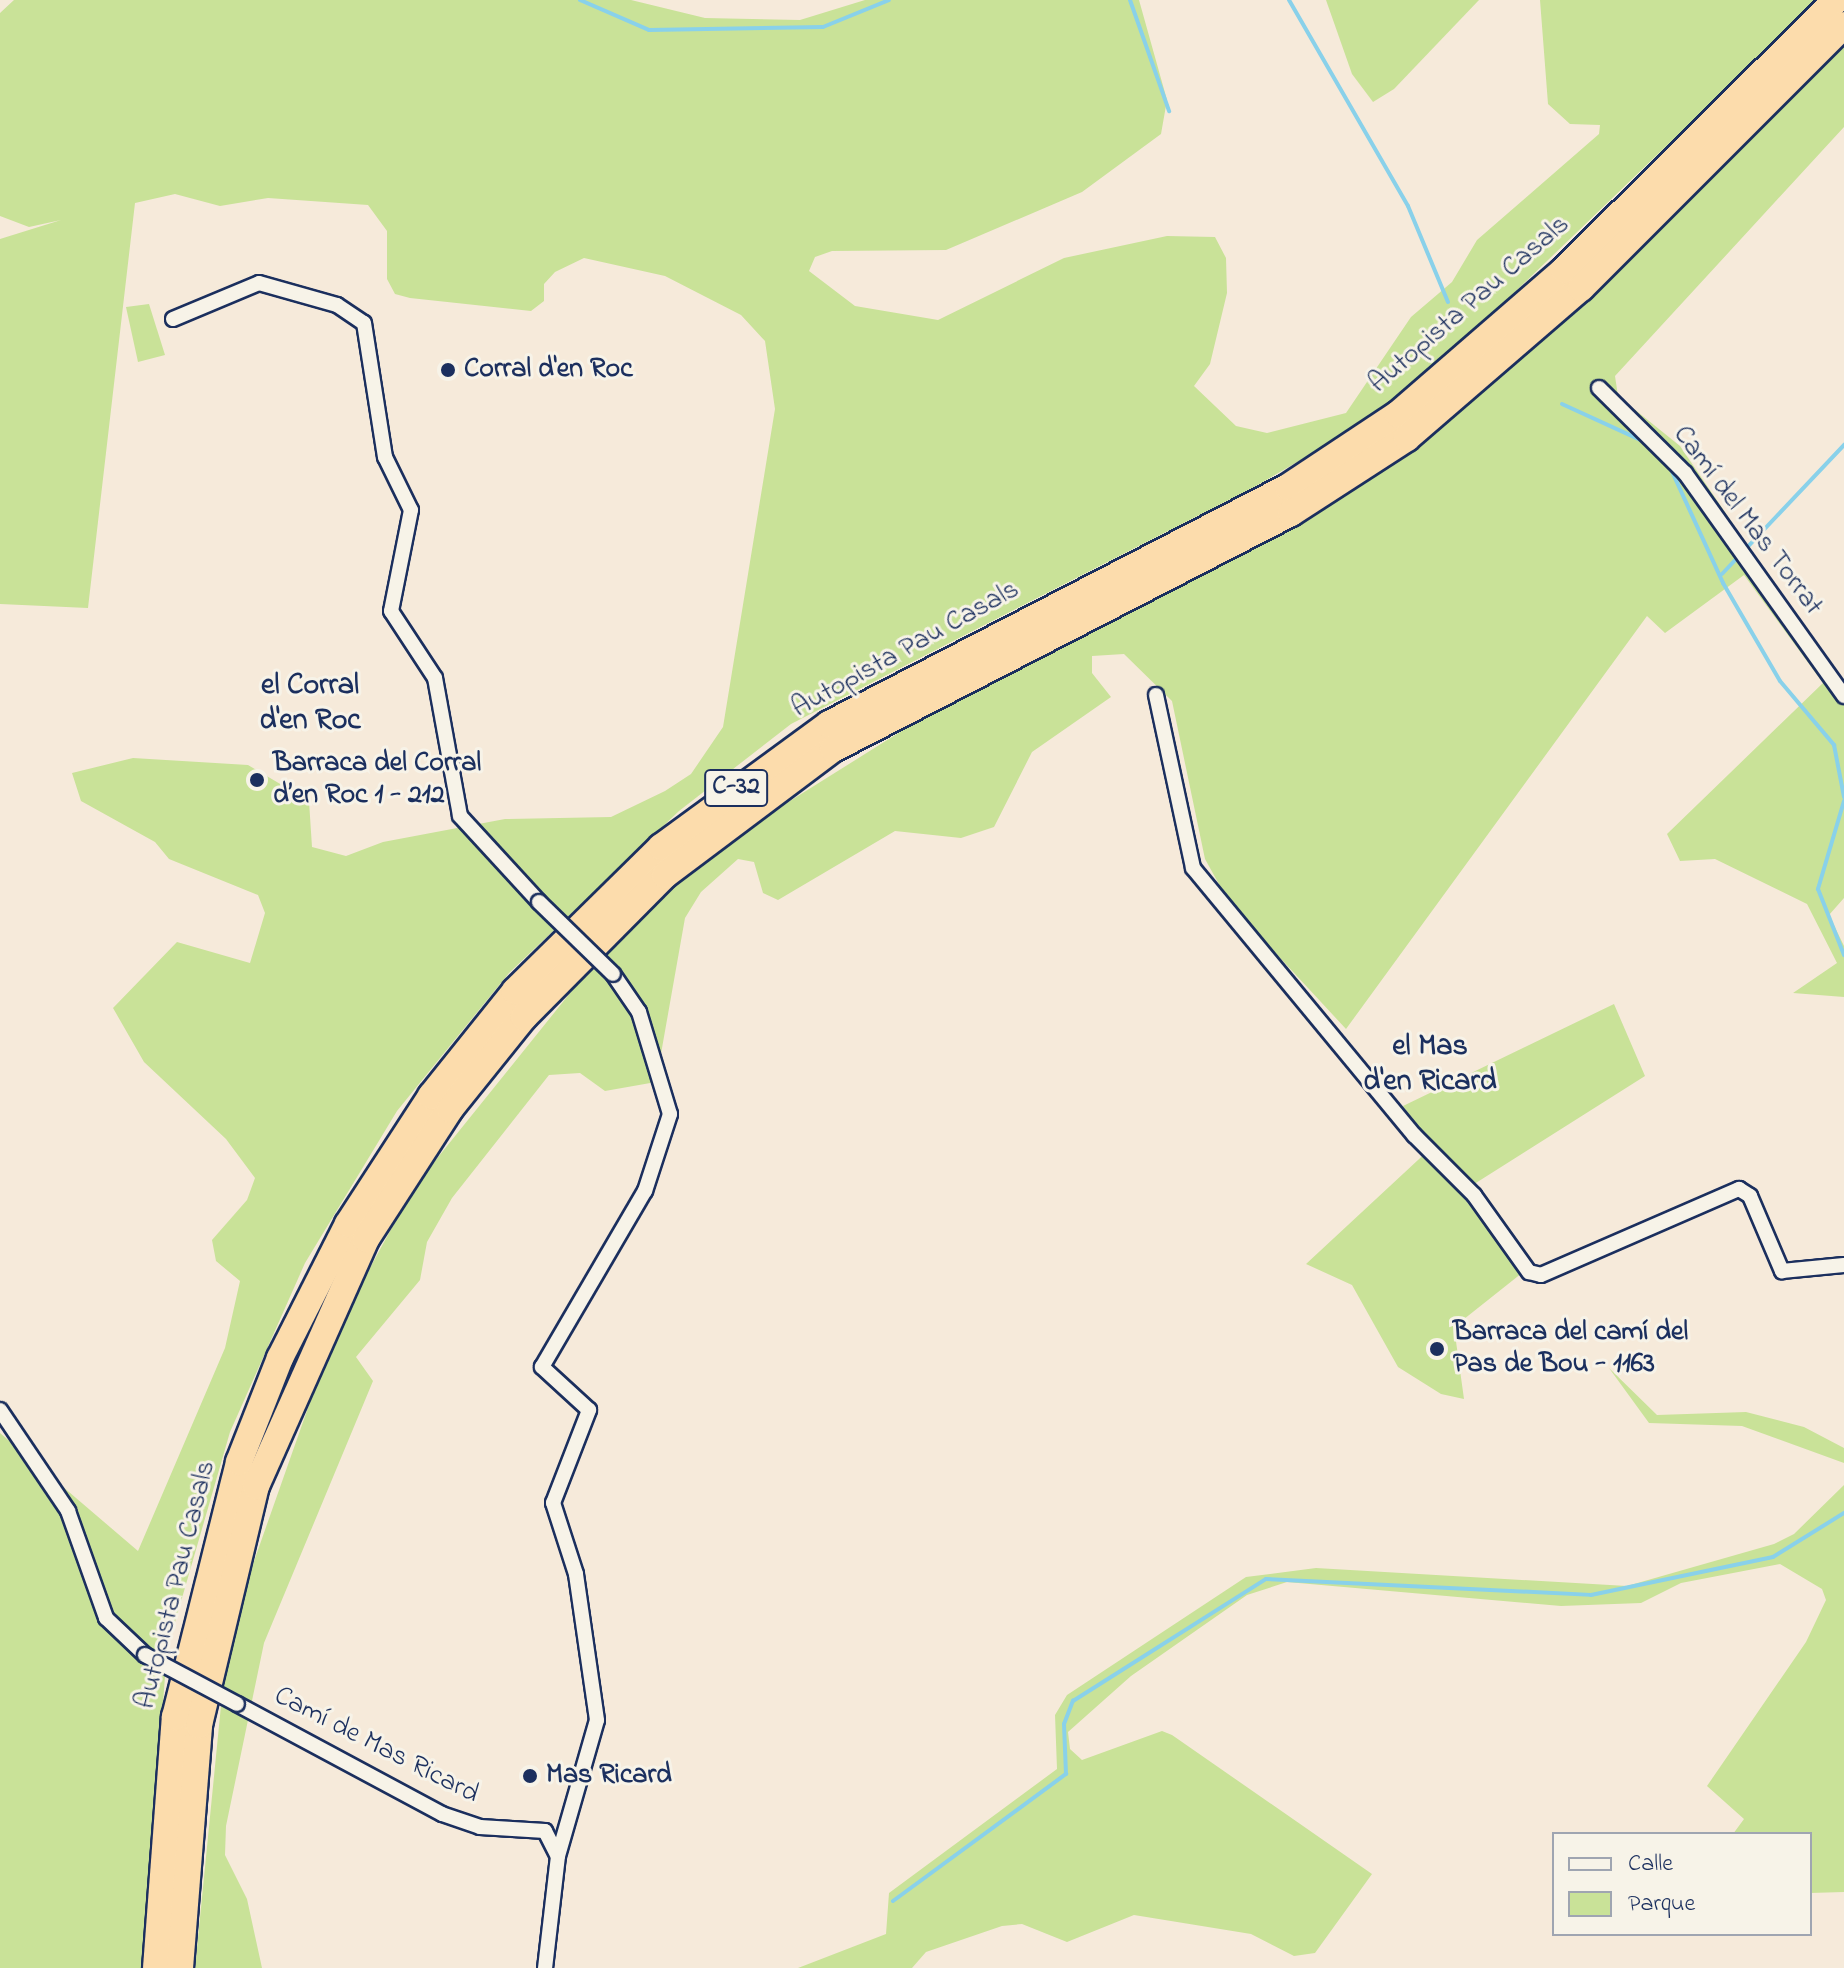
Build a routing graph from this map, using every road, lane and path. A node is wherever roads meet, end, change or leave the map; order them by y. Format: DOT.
graph roads {
  1 [pos="1836,0"];
  2 [pos="1844,25"];
  3 [pos="173,319"];
  4 [pos="1599,388"];
  5 [pos="1156,695"];
  6 [pos="1844,696"];
  7 [pos="1844,1265"];
  8 [pos="0,1410"];
  9 [pos="558,1856"];
  10 [pos="156,1968"];
  11 [pos="180,1968"];
  12 [pos="545,1968"];
  1 -- 10 [label="highway, Autopista Pau Casals / C-32"];
  2 -- 11 [label="highway, Autopista Pau Casals / C-32"];
  3 -- 9 [label="street, bridge"];
  4 -- 6 [label="street, Camí del Mas Torrat"];
  5 -- 7 [label="street"];
  8 -- 9 [label="street, Camí de Mas Ricard, bridge"];
  9 -- 12 [label="street"];
}
